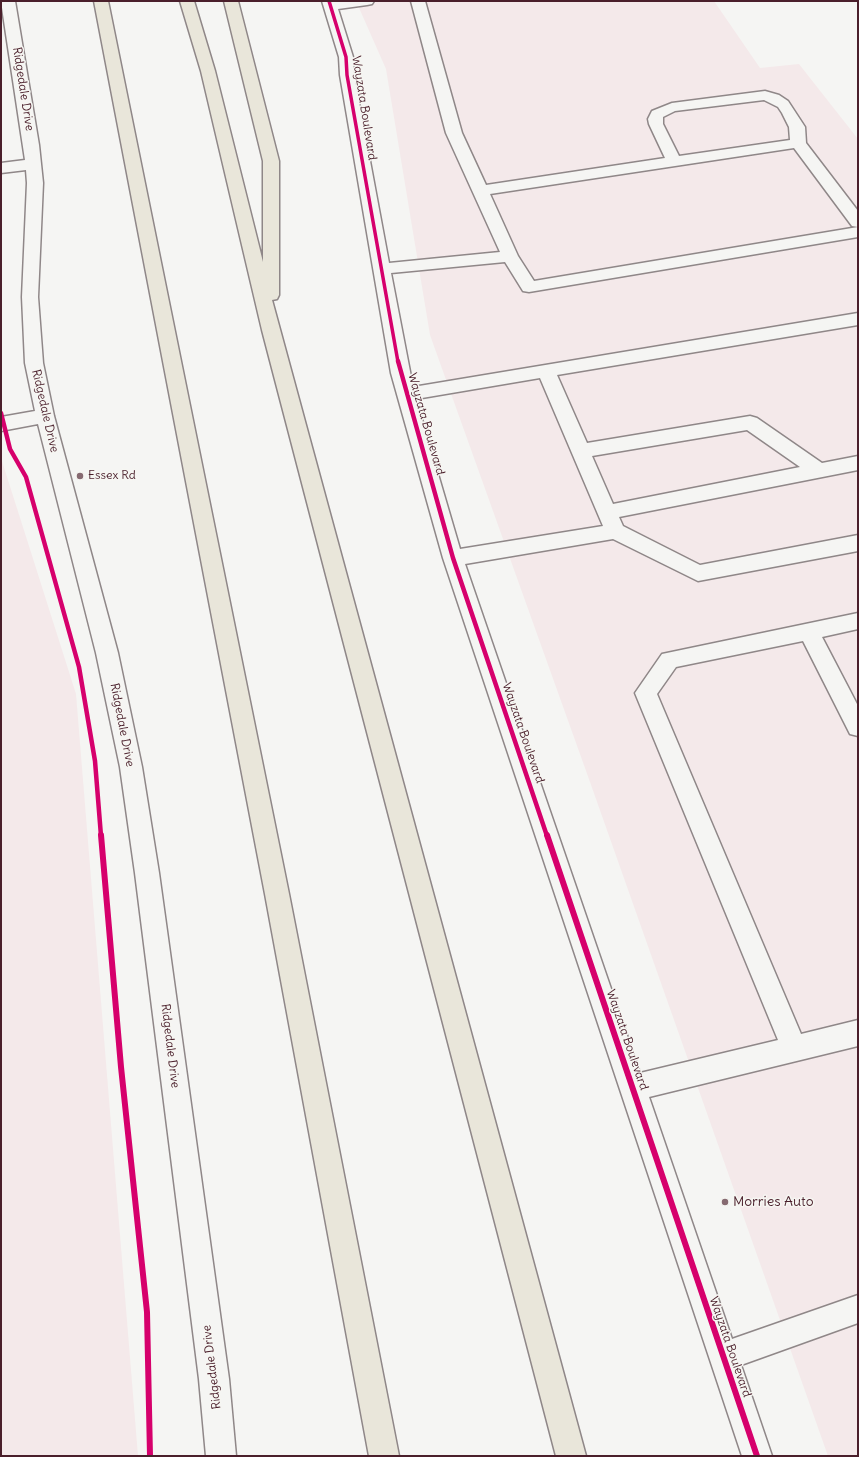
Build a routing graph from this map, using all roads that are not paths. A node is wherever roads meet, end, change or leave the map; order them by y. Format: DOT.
graph roads {
  1 [pos="101,1"];
  2 [pos="188,1"];
  3 [pos="231,1"];
  4 [pos="367,1"];
  5 [pos="418,1"];
  6 [pos="329,4"];
  7 [pos="6,10"];
  8 [pos="798,143"];
  9 [pos="674,161"];
  10 [pos="33,164"];
  11 [pos="1,168"];
  12 [pos="481,191"];
  13 [pos="858,222"];
  14 [pos="858,232"];
  15 [pos="510,256"];
  16 [pos="382,269"];
  17 [pos="858,319"];
  18 [pos="271,330"];
  19 [pos="546,371"];
  20 [pos="406,394"];
  21 [pos="45,416"];
  22 [pos="1,424"];
  23 [pos="580,451"];
  24 [pos="858,463"];
  25 [pos="819,470"];
  26 [pos="607,512"];
  27 [pos="615,531"];
  28 [pos="858,543"];
  29 [pos="453,558"];
  30 [pos="858,621"];
  31 [pos="808,631"];
  32 [pos="858,728"];
  33 [pos="858,1032"];
  34 [pos="794,1048"];
  35 [pos="633,1088"];
  36 [pos="858,1310"];
  37 [pos="723,1357"];
  38 [pos="221,1456"];
  39 [pos="384,1456"];
  40 [pos="571,1456"];
  41 [pos="757,1456"];
  1 -- 39 [label="highway"];
  2 -- 18 [label="highway"];
  3 -- 18 [label="highway"];
  4 -- 6 [label="street"];
  5 -- 12 [label="street"];
  6 -- 16 [label="street, Wayzata Boulevard"];
  7 -- 10 [label="street, Ridgedale Drive"];
  8 -- 9 [label="street"];
  8 -- 9 [label="street"];
  8 -- 13 [label="street"];
  9 -- 12 [label="street"];
  10 -- 11 [label="street"];
  10 -- 21 [label="street, Ridgedale Drive"];
  12 -- 15 [label="street"];
  14 -- 15 [label="street"];
  15 -- 16 [label="street"];
  16 -- 20 [label="street, Wayzata Boulevard"];
  17 -- 19 [label="street"];
  18 -- 40 [label="highway"];
  19 -- 20 [label="street"];
  19 -- 23 [label="street"];
  20 -- 29 [label="street, Wayzata Boulevard"];
  21 -- 22 [label="street"];
  21 -- 38 [label="street, Ridgedale Drive"];
  23 -- 25 [label="street"];
  23 -- 26 [label="street"];
  24 -- 25 [label="street"];
  25 -- 26 [label="street"];
  26 -- 27 [label="street"];
  27 -- 28 [label="street"];
  27 -- 29 [label="street"];
  29 -- 35 [label="street, Wayzata Boulevard"];
  30 -- 31 [label="street"];
  31 -- 32 [label="street"];
  31 -- 34 [label="street"];
  33 -- 34 [label="street"];
  34 -- 35 [label="street"];
  35 -- 37 [label="street, Wayzata Boulevard"];
  36 -- 37 [label="street"];
  37 -- 41 [label="street, Wayzata Boulevard"];
}
